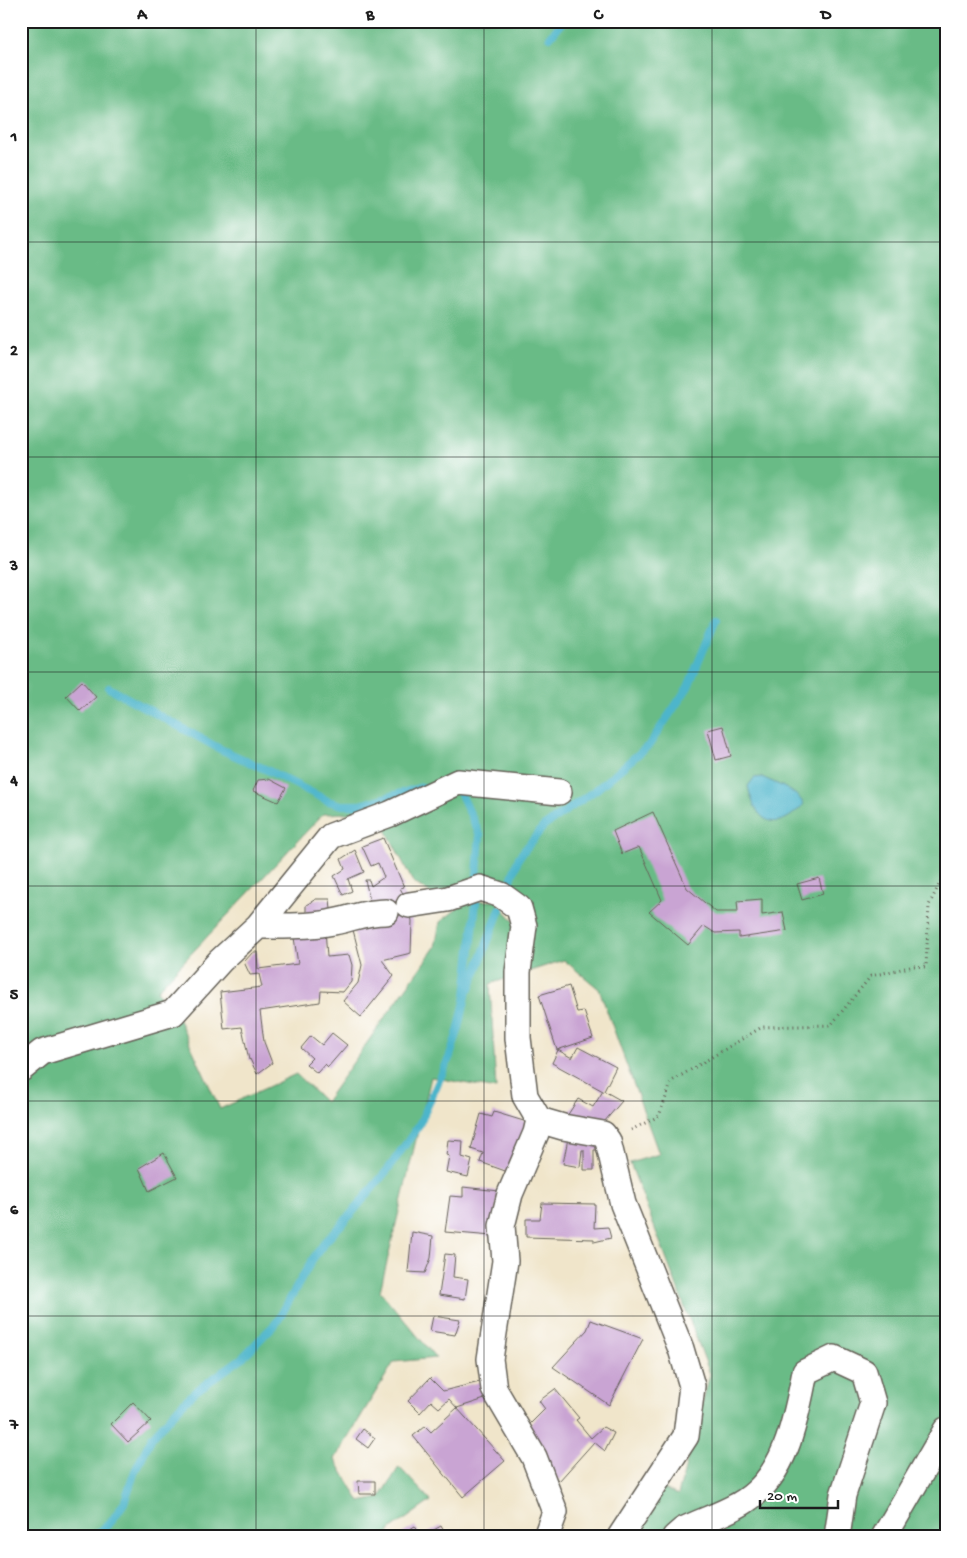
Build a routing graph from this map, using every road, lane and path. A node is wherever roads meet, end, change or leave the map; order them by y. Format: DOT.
graph roads {
  1 [pos="559,792"];
  2 [pos="946,871"];
  3 [pos="258,926"];
  4 [pos="21,1069"];
  5 [pos="539,1120"];
  6 [pos="608,1141"];
  7 [pos="946,1430"];
  8 [pos="546,1537"];
  9 [pos="620,1537"];
  10 [pos="676,1537"];
  11 [pos="837,1537"];
  12 [pos="884,1537"];
  1 -- 3 [label="street"];
  2 -- 6 [label="path"];
  3 -- 4 [label="street"];
  3 -- 5 [label="street"];
  5 -- 6 [label="street"];
  5 -- 8 [label="street"];
  6 -- 9 [label="street"];
  7 -- 12 [label="street"];
  10 -- 11 [label="street"];
}
